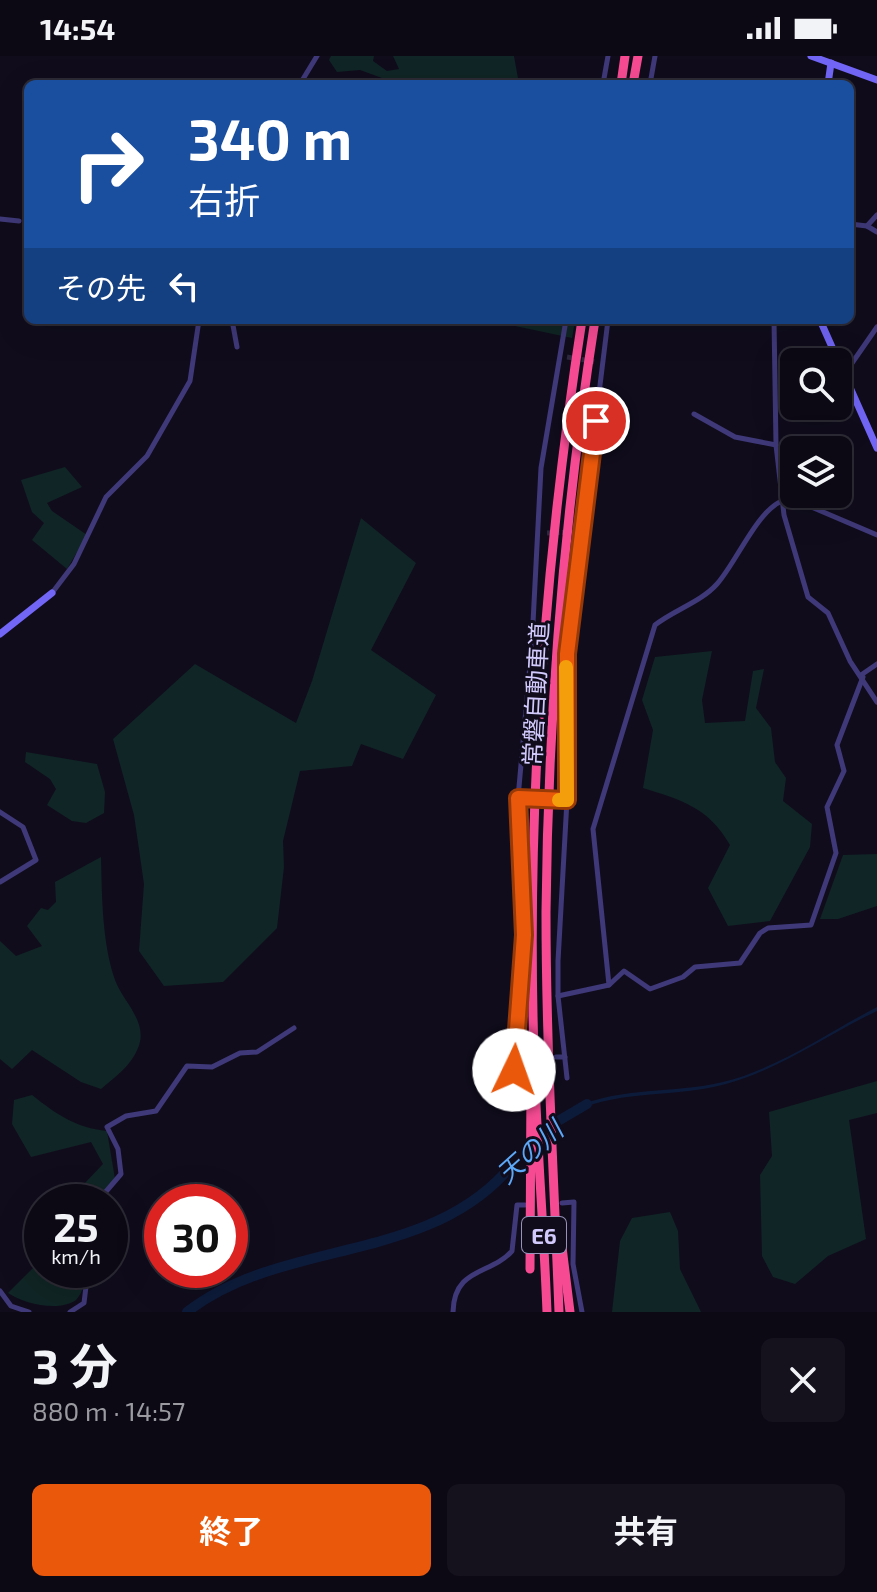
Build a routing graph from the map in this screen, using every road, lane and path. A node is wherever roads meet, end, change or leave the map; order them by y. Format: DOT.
graph roads {
  1 [pos="317,56"];
  2 [pos="608,56"];
  3 [pos="625,56"];
  4 [pos="638,56"];
  5 [pos="655,56"];
  6 [pos="811,56"];
  7 [pos="831,63"];
  8 [pos="302,80"];
  9 [pos="604,80"];
  10 [pos="622,80"];
  11 [pos="634,80"];
  12 [pos="651,80"];
  13 [pos="829,80"];
  14 [pos="877,80"];
  15 [pos="877,215"];
  16 [pos="0,219"];
  17 [pos="19,221"];
  18 [pos="854,224"];
  19 [pos="867,226"];
  20 [pos="877,232"];
  21 [pos="198,324"];
  22 [pos="233,324"];
  23 [pos="566,324"];
  24 [pos="581,324"];
  25 [pos="594,324"];
  26 [pos="608,324"];
  27 [pos="774,324"];
  28 [pos="822,324"];
  29 [pos="877,327"];
  30 [pos="237,347"];
  31 [pos="832,348"];
  32 [pos="596,362"];
  33 [pos="852,363"];
  34 [pos="603,365"];
  35 [pos="852,393"];
  36 [pos="694,414"];
  37 [pos="776,445"];
  38 [pos="877,448"];
  39 [pos="780,482"];
  40 [pos="780,503"];
  41 [pos="784,508"];
  42 [pos="814,508"];
  43 [pos="538,533"];
  44 [pos="547,533"];
  45 [pos="877,535"];
  46 [pos="52,593"];
  47 [pos="0,634"];
  48 [pos="877,664"];
  49 [pos="862,676"];
  50 [pos="877,702"];
  51 [pos="520,798"];
  52 [pos="565,800"];
  53 [pos="0,812"];
  54 [pos="0,882"];
  55 [pos="609,985"];
  56 [pos="558,996"];
  57 [pos="294,1028"];
  58 [pos="556,1057"];
  59 [pos="565,1057"];
  60 [pos="515,1058"];
  61 [pos="525,1058"];
  62 [pos="514,1070"];
  63 [pos="567,1078"];
  64 [pos="535,1160"];
  65 [pos="112,1184"];
  66 [pos="525,1205"];
  67 [pos="558,1205"];
  68 [pos="530,1269"];
  69 [pos="86,1288"];
  70 [pos="0,1291"];
  71 [pos="29,1312"];
  72 [pos="70,1312"];
  73 [pos="453,1312"];
  74 [pos="547,1312"];
  75 [pos="559,1312"];
  76 [pos="570,1312"];
  77 [pos="582,1312"];
  1 -- 8 [label="street"];
  2 -- 9 [label="street"];
  3 -- 10 [label="highway"];
  4 -- 11 [label="highway"];
  5 -- 12 [label="street"];
  6 -- 7 [label="street"];
  7 -- 13 [label="street"];
  7 -- 14 [label="street"];
  15 -- 19 [label="street"];
  16 -- 17 [label="street"];
  18 -- 19 [label="street"];
  19 -- 20 [label="street"];
  21 -- 46 [label="street"];
  22 -- 30 [label="street"];
  23 -- 43 [label="street"];
  24 -- 64 [label="highway, 常磐自動車道 / E6"];
  25 -- 67 [label="highway, 常磐自動車道 / E6"];
  26 -- 34 [label="street"];
  27 -- 37 [label="street"];
  28 -- 31 [label="street"];
  29 -- 33 [label="street"];
  32 -- 34 [label="street"];
  34 -- 52 [label="street"];
  35 -- 38 [label="street"];
  36 -- 37 [label="street"];
  37 -- 39 [label="street"];
  40 -- 55 [label="street"];
  41 -- 49 [label="street"];
  42 -- 45 [label="street"];
  43 -- 44 [label="street"];
  43 -- 51 [label="street"];
  46 -- 47 [label="street"];
  48 -- 49 [label="street"];
  49 -- 50 [label="street"];
  49 -- 55 [label="street"];
  51 -- 52 [label="street, bridge"];
  51 -- 60 [label="street"];
  52 -- 56 [label="street"];
  53 -- 54 [label="street"];
  55 -- 56 [label="street"];
  56 -- 59 [label="street"];
  57 -- 65 [label="street"];
  58 -- 59 [label="street"];
  59 -- 63 [label="street"];
  60 -- 61 [label="street"];
  60 -- 62 [label="street"];
  64 -- 68 [label="highway"];
  64 -- 74 [label="highway, 常磐自動車道 / E6"];
  66 -- 73 [label="street"];
  67 -- 75 [label="highway, 常磐自動車道 / E6"];
  67 -- 76 [label="highway"];
  67 -- 77 [label="street"];
  69 -- 72 [label="street"];
  70 -- 71 [label="street"];
}
